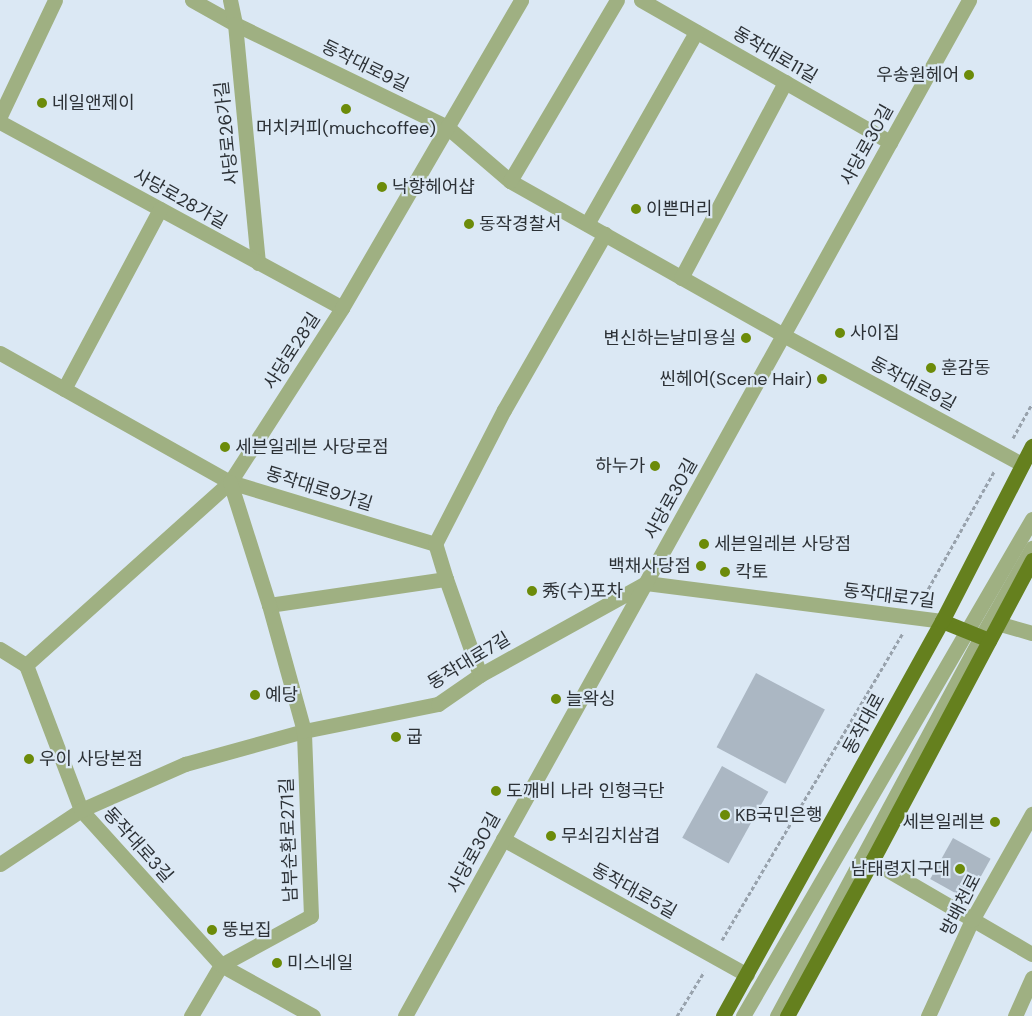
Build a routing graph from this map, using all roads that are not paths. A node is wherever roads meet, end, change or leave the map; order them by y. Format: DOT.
graph roads {
  1 [pos="55,0"];
  2 [pos="192,0"];
  3 [pos="230,0"];
  4 [pos="521,0"];
  5 [pos="617,0"];
  6 [pos="640,0"];
  7 [pos="969,0"];
  8 [pos="235,24"];
  9 [pos="696,32"];
  10 [pos="785,82"];
  11 [pos="0,116"];
  12 [pos="0,122"];
  13 [pos="447,127"];
  14 [pos="890,142"];
  15 [pos="510,181"];
  16 [pos="160,209"];
  17 [pos="587,224"];
  18 [pos="605,234"];
  19 [pos="258,263"];
  20 [pos="681,278"];
  21 [pos="342,308"];
  22 [pos="783,335"];
  23 [pos="0,353"];
  24 [pos="64,389"];
  25 [pos="1032,446"];
  26 [pos="1022,464"];
  27 [pos="230,482"];
  28 [pos="1032,519"];
  29 [pos="435,544"];
  30 [pos="1032,548"];
  31 [pos="1032,560"];
  32 [pos="446,580"];
  33 [pos="646,583"];
  34 [pos="269,605"];
  35 [pos="942,621"];
  36 [pos="997,623"];
  37 [pos="1032,633"];
  38 [pos="979,636"];
  39 [pos="0,649"];
  40 [pos="26,665"];
  41 [pos="480,675"];
  42 [pos="304,731"];
  43 [pos="81,810"];
  44 [pos="1032,814"];
  45 [pos="504,839"];
  46 [pos="872,861"];
  47 [pos="0,864"];
  48 [pos="972,920"];
  49 [pos="1032,954"];
  50 [pos="221,965"];
  51 [pos="747,975"];
  52 [pos="1032,978"];
  53 [pos="191,1016"];
  54 [pos="313,1016"];
  55 [pos="405,1016"];
  56 [pos="723,1016"];
  57 [pos="743,1016"];
  58 [pos="777,1016"];
  59 [pos="787,1016"];
  60 [pos="928,1016"];
  61 [pos="1015,1016"];
  1 -- 11 [label="street"];
  2 -- 8 [label="street, 동작대로9길"];
  3 -- 8 [label="street, 사당로26가길"];
  4 -- 13 [label="street, 사당로28길"];
  5 -- 15 [label="street"];
  6 -- 9 [label="street, 동작대로11길"];
  7 -- 14 [label="street, 사당로30길"];
  8 -- 13 [label="street, 동작대로9길"];
  8 -- 19 [label="street, 사당로26가길"];
  9 -- 10 [label="street, 동작대로11길"];
  9 -- 17 [label="street"];
  10 -- 14 [label="street, 동작대로11길"];
  10 -- 20 [label="street"];
  12 -- 16 [label="street, 사당로28가길"];
  13 -- 15 [label="street, 동작대로9길"];
  13 -- 21 [label="street, 사당로28길"];
  14 -- 22 [label="street, 사당로30길"];
  15 -- 17 [label="street, 동작대로9길"];
  16 -- 19 [label="street, 사당로28가길"];
  16 -- 24 [label="street"];
  17 -- 18 [label="street, 동작대로9길"];
  18 -- 20 [label="street, 동작대로9길"];
  18 -- 29 [label="street"];
  19 -- 21 [label="street, 사당로28가길"];
  20 -- 22 [label="street, 동작대로9길"];
  21 -- 27 [label="street, 사당로28길"];
  22 -- 26 [label="street, 동작대로9길"];
  22 -- 33 [label="street, 사당로30길"];
  23 -- 24 [label="street, 동작대로9가길"];
  24 -- 27 [label="street, 동작대로9가길"];
  25 -- 26 [label="main road, 동작대로"];
  26 -- 35 [label="main road, 동작대로"];
  27 -- 29 [label="street, 동작대로9가길"];
  27 -- 34 [label="street, 남부순환로271길"];
  27 -- 40 [label="street, 사당로28길"];
  28 -- 38 [label="street"];
  29 -- 32 [label="street"];
  30 -- 38 [label="street"];
  31 -- 36 [label="main road"];
  32 -- 34 [label="street"];
  32 -- 41 [label="street"];
  33 -- 35 [label="street, 동작대로7길"];
  33 -- 41 [label="street, 동작대로7길"];
  33 -- 45 [label="street, 사당로30길"];
  34 -- 42 [label="street, 남부순환로271길"];
  35 -- 38 [label="main road"];
  35 -- 51 [label="main road, 동작대로"];
  36 -- 37 [label="street"];
  36 -- 38 [label="main road"];
  38 -- 46 [label="main road"];
  38 -- 57 [label="street"];
  38 -- 58 [label="street"];
  39 -- 40 [label="street"];
  40 -- 43 [label="street, 동작대로3길"];
  41 -- 42 [label="street, 동작대로7길"];
  42 -- 43 [label="street, 동작대로7길"];
  42 -- 50 [label="street, 남부순환로271길"];
  43 -- 47 [label="street, 동작대로7길"];
  43 -- 50 [label="street, 동작대로3길"];
  44 -- 48 [label="street, 방배천로"];
  45 -- 51 [label="street, 동작대로5길"];
  45 -- 55 [label="street, 사당로30길"];
  46 -- 48 [label="street"];
  46 -- 59 [label="main road"];
  48 -- 49 [label="street"];
  48 -- 60 [label="street, 방배천로"];
  50 -- 53 [label="street"];
  50 -- 54 [label="street, 동작대로3길"];
  51 -- 56 [label="main road, 동작대로"];
  52 -- 61 [label="street"];
}
